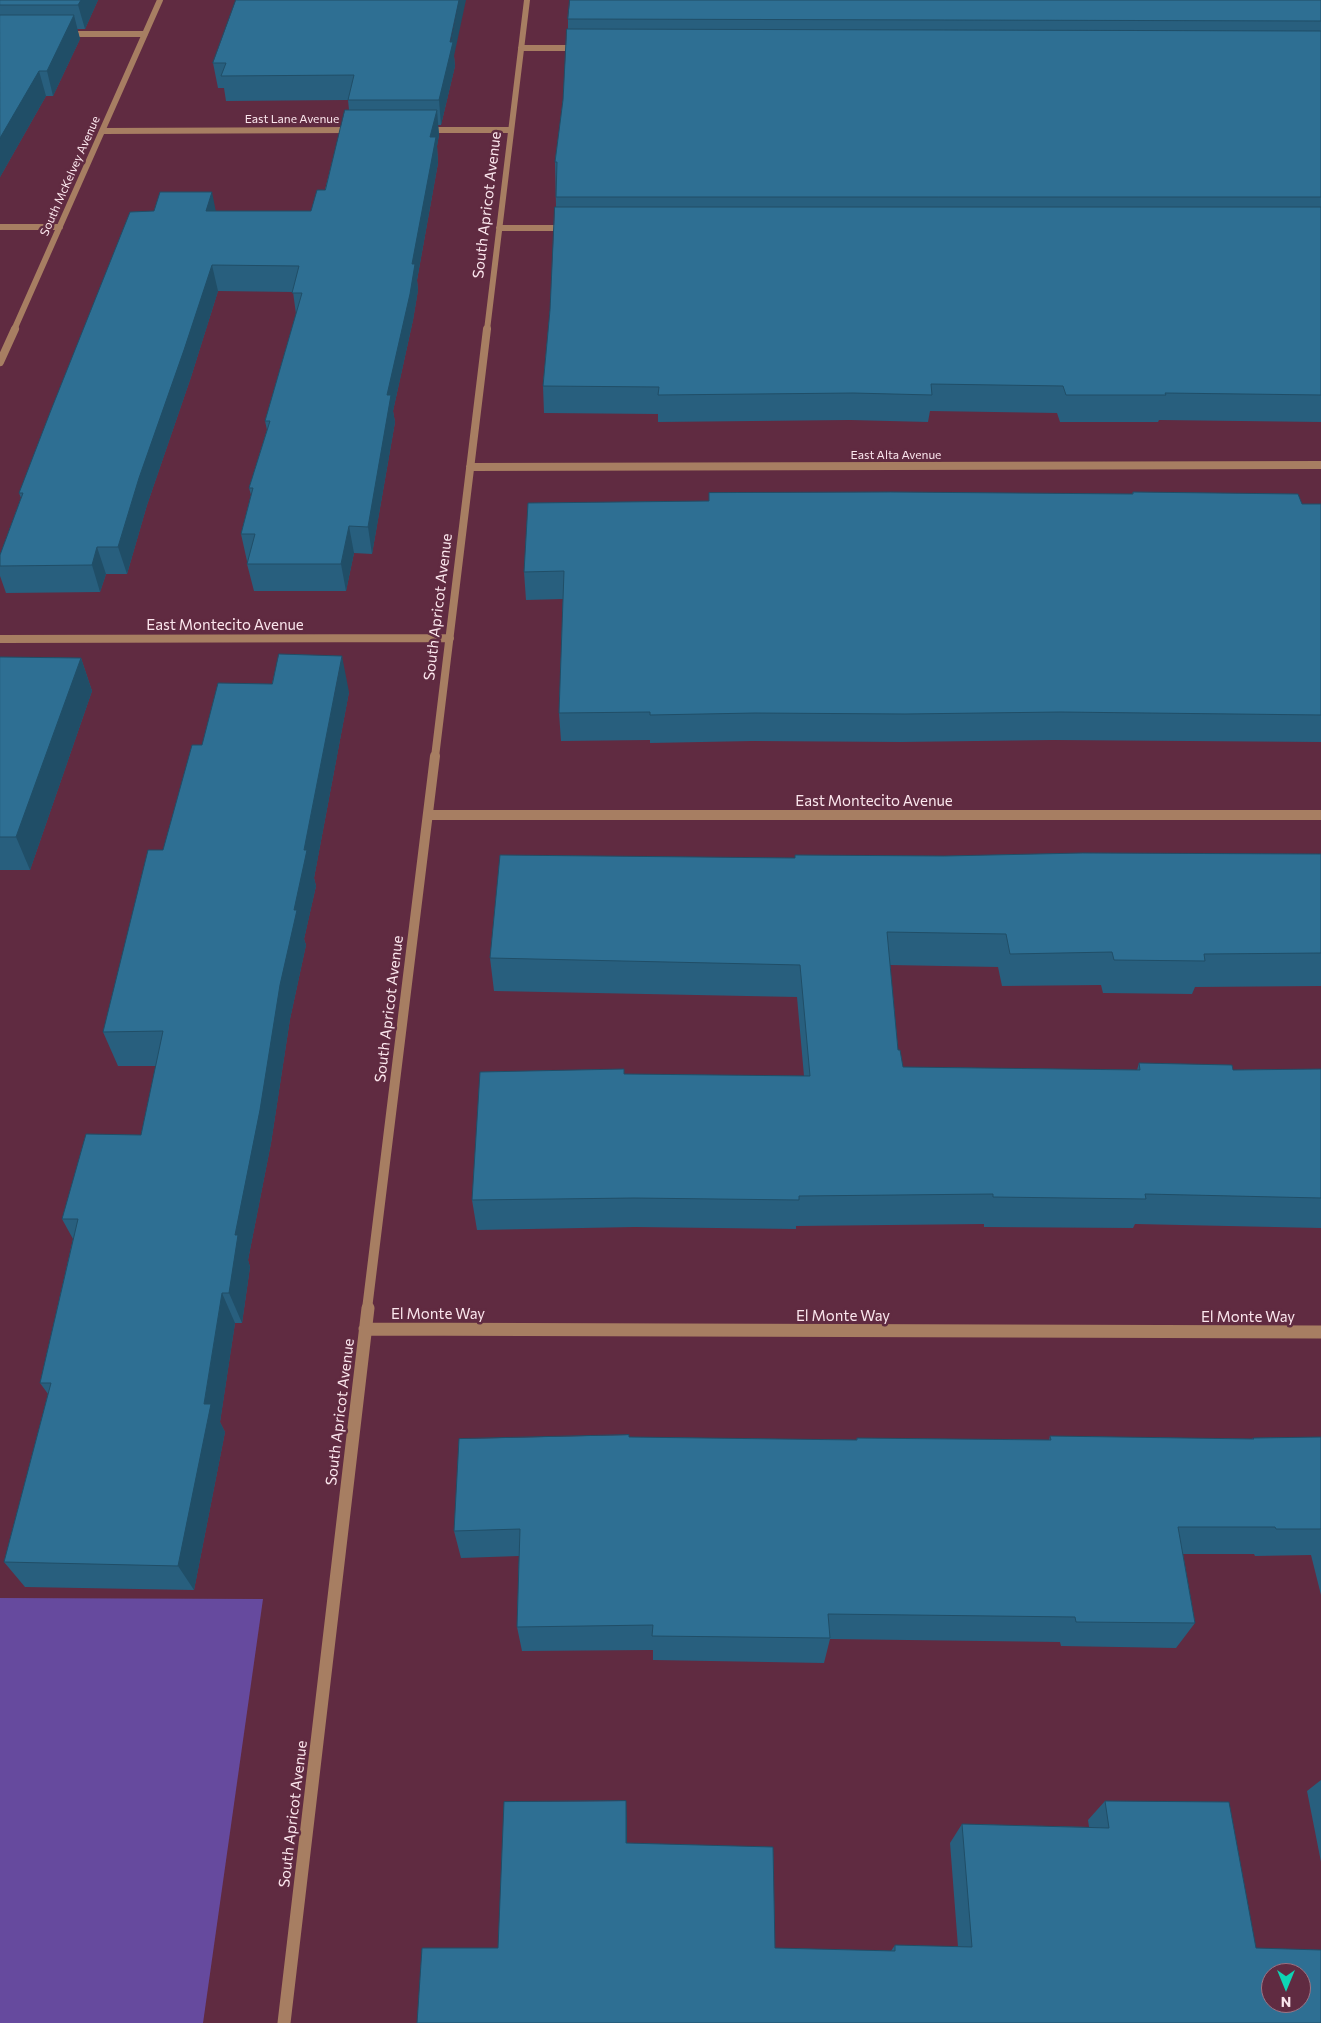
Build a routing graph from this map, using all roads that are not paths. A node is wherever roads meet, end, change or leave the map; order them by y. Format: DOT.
graph roads {
  1 [pos="160,0"];
  2 [pos="527,0"];
  3 [pos="58,34"];
  4 [pos="145,34"];
  5 [pos="521,48"];
  6 [pos="581,48"];
  7 [pos="362,130"];
  8 [pos="422,130"];
  9 [pos="512,130"];
  10 [pos="102,131"];
  11 [pos="0,227"];
  12 [pos="60,227"];
  13 [pos="499,228"];
  14 [pos="578,228"];
  15 [pos="0,362"];
  16 [pos="1321,465"];
  17 [pos="470,467"];
  18 [pos="450,638"];
  19 [pos="0,639"];
  20 [pos="1321,814"];
  21 [pos="428,815"];
  22 [pos="365,1329"];
  23 [pos="1321,1332"];
  24 [pos="284,2023"];
  1 -- 4 [label="street, South McKelvey Avenue"];
  2 -- 5 [label="street, South Apricot Avenue"];
  3 -- 4 [label="street"];
  4 -- 10 [label="street, South McKelvey Avenue"];
  5 -- 6 [label="street"];
  5 -- 9 [label="street, South Apricot Avenue"];
  7 -- 10 [label="street, East Lane Avenue"];
  8 -- 9 [label="street"];
  9 -- 13 [label="street, South Apricot Avenue"];
  10 -- 12 [label="street, South McKelvey Avenue"];
  11 -- 12 [label="street"];
  12 -- 15 [label="street, South McKelvey Avenue"];
  13 -- 14 [label="street"];
  13 -- 17 [label="street, South Apricot Avenue"];
  16 -- 17 [label="street, East Alta Avenue"];
  17 -- 18 [label="street, South Apricot Avenue"];
  18 -- 19 [label="street, East Montecito Avenue"];
  18 -- 21 [label="street, South Apricot Avenue"];
  20 -- 21 [label="street, East Montecito Avenue"];
  21 -- 22 [label="street, South Apricot Avenue"];
  22 -- 23 [label="street, El Monte Way"];
  22 -- 24 [label="street, South Apricot Avenue"];
}
